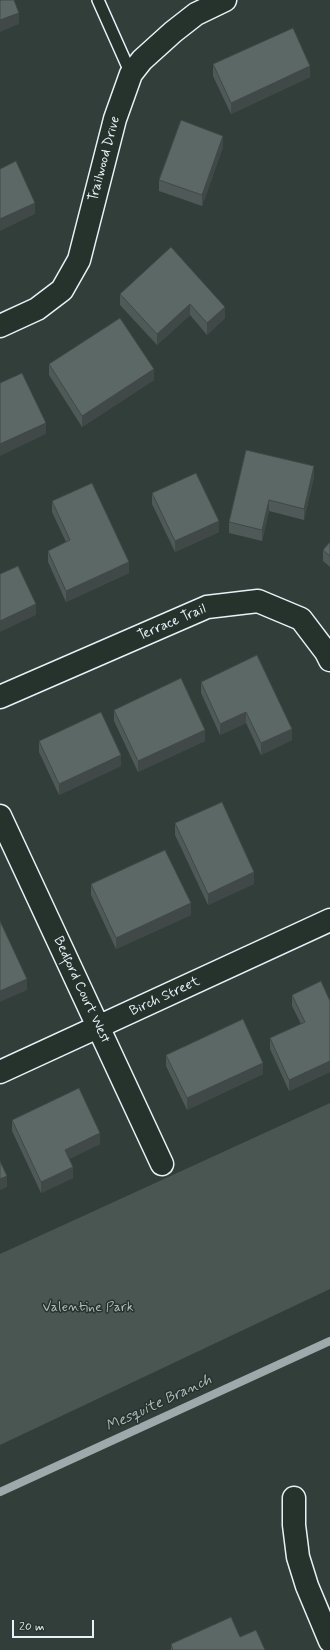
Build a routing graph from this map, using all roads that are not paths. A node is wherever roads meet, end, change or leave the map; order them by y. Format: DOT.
graph roads {
  1 [pos="98,0"];
  2 [pos="225,0"];
  3 [pos="131,74"];
  4 [pos="0,326"];
  5 [pos="330,660"];
  6 [pos="0,697"];
  7 [pos="0,816"];
  8 [pos="330,920"];
  9 [pos="99,1028"];
  10 [pos="0,1072"];
  11 [pos="162,1164"];
  12 [pos="294,1498"];
  13 [pos="330,1641"];
  1 -- 3 [label="lane"];
  2 -- 3 [label="street, Trailwood Drive"];
  3 -- 4 [label="street, Trailwood Drive"];
  5 -- 6 [label="street, Terrace Trail"];
  7 -- 9 [label="street, Bedford Court West"];
  8 -- 9 [label="street, Birch Street"];
  9 -- 10 [label="street, Birch Street"];
  9 -- 11 [label="street, Bedford Court West"];
  12 -- 13 [label="street"];
}
